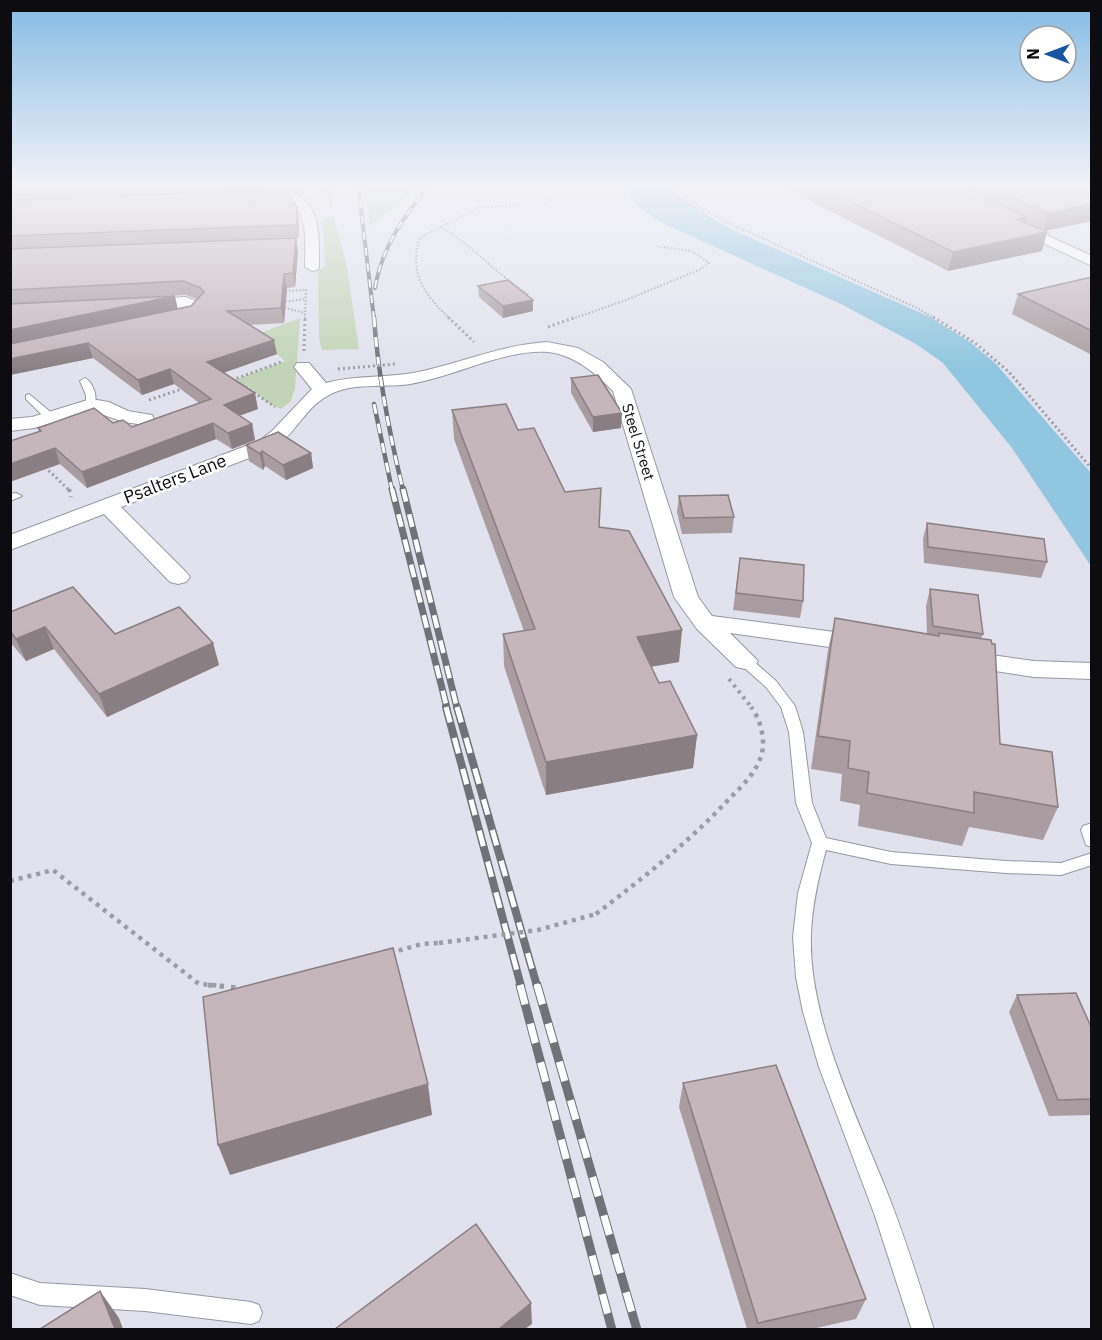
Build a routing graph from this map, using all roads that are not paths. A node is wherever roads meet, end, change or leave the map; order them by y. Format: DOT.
graph roads {
  1 [pos="306,247"];
  2 [pos="1060,247"];
  3 [pos="1092,262"];
  4 [pos="312,267"];
  5 [pos="127,304"];
  6 [pos="155,322"];
  7 [pos="304,361"];
  8 [pos="86,381"];
  9 [pos="322,390"];
  10 [pos="29,397"];
  11 [pos="91,405"];
  12 [pos="50,417"];
  13 [pos="145,419"];
  14 [pos="10,425"];
  15 [pos="107,506"];
  16 [pos="10,543"];
  17 [pos="178,577"];
  18 [pos="705,623"];
  19 [pos="891,648"];
  20 [pos="738,654"];
  21 [pos="938,655"];
  22 [pos="1092,670"];
  23 [pos="820,843"];
  24 [pos="1092,859"];
  25 [pos="10,1284"];
  26 [pos="250,1313"];
  27 [pos="923,1329"];
  1 -- 4 [label="street"];
  2 -- 3 [label="street"];
  5 -- 6 [label="street"];
  7 -- 9 [label="street"];
  8 -- 11 [label="lane"];
  9 -- 15 [label="street, Psalters Lane"];
  9 -- 18 [label="street, Steel Street"];
  10 -- 12 [label="lane"];
  11 -- 12 [label="street"];
  11 -- 13 [label="street"];
  12 -- 14 [label="street"];
  15 -- 16 [label="street, Psalters Lane"];
  15 -- 17 [label="street"];
  18 -- 19 [label="street"];
  18 -- 20 [label="street, Steel Street"];
  20 -- 23 [label="lane"];
  21 -- 22 [label="street"];
  23 -- 24 [label="lane"];
  23 -- 27 [label="lane"];
  25 -- 26 [label="lane"];
}
